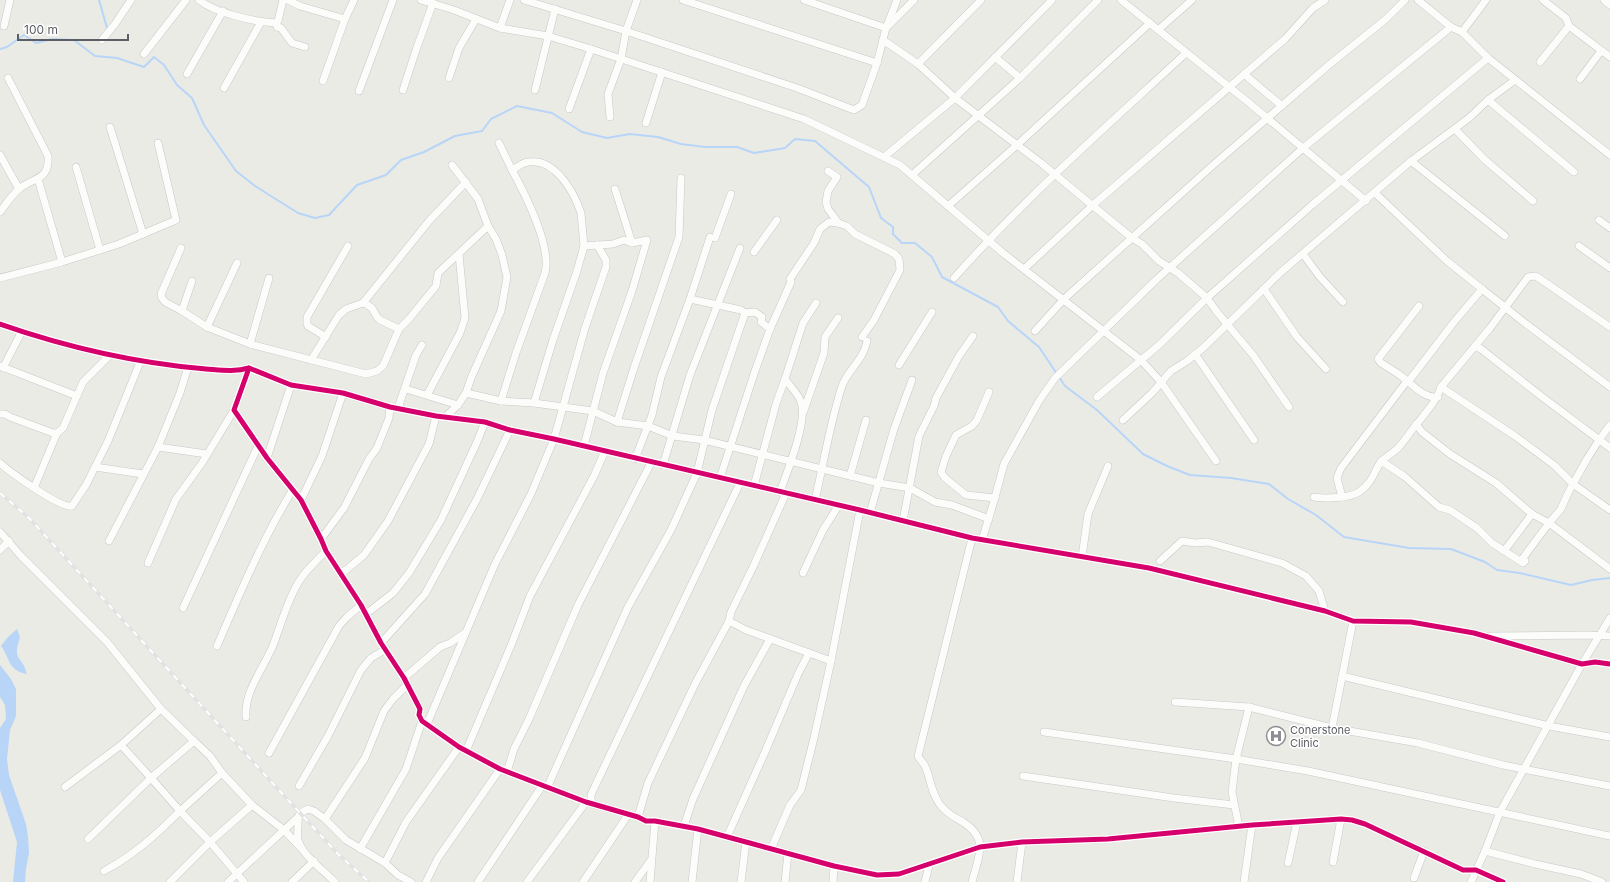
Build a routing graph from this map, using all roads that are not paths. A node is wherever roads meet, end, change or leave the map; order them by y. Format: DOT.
graph roads {
  1 [pos="10,0"];
  2 [pos="131,0"];
  3 [pos="186,0"];
  4 [pos="199,0"];
  5 [pos="283,0"];
  6 [pos="288,0"];
  7 [pos="354,0"];
  8 [pos="393,0"];
  9 [pos="421,0"];
  10 [pos="510,0"];
  11 [pos="524,0"];
  12 [pos="637,0"];
  13 [pos="683,0"];
  14 [pos="804,0"];
  15 [pos="897,0"];
  16 [pos="914,0"];
  17 [pos="981,0"];
  18 [pos="1052,0"];
  19 [pos="1098,0"];
  20 [pos="1122,0"];
  21 [pos="1192,0"];
  22 [pos="1325,0"];
  23 [pos="1405,0"];
  24 [pos="1418,0"];
  25 [pos="1486,0"];
  26 [pos="1543,0"];
  27 [pos="1604,0"];
  28 [pos="433,2"];
  29 [pos="301,3"];
  30 [pos="1610,5"];
  31 [pos="555,9"];
  32 [pos="223,11"];
  33 [pos="345,19"];
  34 [pos="476,19"];
  35 [pos="261,22"];
  36 [pos="276,23"];
  37 [pos="1150,23"];
  38 [pos="4,26"];
  39 [pos="1569,26"];
  40 [pos="1451,27"];
  41 [pos="500,28"];
  42 [pos="886,28"];
  43 [pos="626,30"];
  44 [pos="1158,30"];
  45 [pos="1462,32"];
  46 [pos="548,36"];
  47 [pos="102,40"];
  48 [pos="883,40"];
  49 [pos="305,47"];
  50 [pos="591,49"];
  51 [pos="1601,50"];
  52 [pos="1186,53"];
  53 [pos="144,54"];
  54 [pos="995,57"];
  55 [pos="1610,57"];
  56 [pos="1488,58"];
  57 [pos="621,59"];
  58 [pos="1540,62"];
  59 [pos="877,63"];
  60 [pos="918,64"];
  61 [pos="662,72"];
  62 [pos="187,74"];
  63 [pos="1244,74"];
  64 [pos="8,78"];
  65 [pos="449,78"];
  66 [pos="1020,78"];
  67 [pos="1580,79"];
  68 [pos="1515,80"];
  69 [pos="323,81"];
  70 [pos="1229,87"];
  71 [pos="224,88"];
  72 [pos="403,90"];
  73 [pos="535,90"];
  74 [pos="359,91"];
  75 [pos="954,98"];
  76 [pos="1488,100"];
  77 [pos="1282,106"];
  78 [pos="569,109"];
  79 [pos="980,116"];
  80 [pos="610,117"];
  81 [pos="1266,118"];
  82 [pos="646,123"];
  83 [pos="110,127"];
  84 [pos="1455,129"];
  85 [pos="499,143"];
  86 [pos="158,144"];
  87 [pos="1017,145"];
  88 [pos="1303,148"];
  89 [pos="0,155"];
  90 [pos="1610,156"];
  91 [pos="884,157"];
  92 [pos="1411,161"];
  93 [pos="452,165"];
  94 [pos="76,167"];
  95 [pos="512,170"];
  96 [pos="828,170"];
  97 [pos="1574,172"];
  98 [pos="912,175"];
  99 [pos="1054,175"];
  100 [pos="681,178"];
  101 [pos="38,179"];
  102 [pos="1341,180"];
  103 [pos="466,182"];
  104 [pos="19,189"];
  105 [pos="615,189"];
  106 [pos="731,194"];
  107 [pos="1375,194"];
  108 [pos="1366,201"];
  109 [pos="1533,201"];
  110 [pos="1093,205"];
  111 [pos="948,206"];
  112 [pos="0,212"];
  113 [pos="777,220"];
  114 [pos="1599,220"];
  115 [pos="838,223"];
  116 [pos="488,226"];
  117 [pos="1610,228"];
  118 [pos="143,234"];
  119 [pos="1505,236"];
  120 [pos="1132,238"];
  121 [pos="988,240"];
  122 [pos="632,243"];
  123 [pos="597,245"];
  124 [pos="348,246"];
  125 [pos="584,246"];
  126 [pos="1579,246"];
  127 [pos="181,248"];
  128 [pos="740,248"];
  129 [pos="100,250"];
  130 [pos="754,252"];
  131 [pos="459,254"];
  132 [pos="1303,254"];
  133 [pos="62,262"];
  134 [pos="237,263"];
  135 [pos="1024,268"];
  136 [pos="1170,268"];
  137 [pos="1610,268"];
  138 [pos="0,278"];
  139 [pos="269,278"];
  140 [pos="954,278"];
  141 [pos="192,281"];
  142 [pos="1264,289"];
  143 [pos="1482,289"];
  144 [pos="1207,298"];
  145 [pos="690,299"];
  146 [pos="1064,299"];
  147 [pos="1343,302"];
  148 [pos="363,303"];
  149 [pos="816,303"];
  150 [pos="717,305"];
  151 [pos="1419,306"];
  152 [pos="1505,308"];
  153 [pos="182,311"];
  154 [pos="932,312"];
  155 [pos="745,313"];
  156 [pos="838,318"];
  157 [pos="0,324"];
  158 [pos="1228,324"];
  159 [pos="207,327"];
  160 [pos="1610,327"];
  161 [pos="399,329"];
  162 [pos="770,329"];
  163 [pos="1104,330"];
  164 [pos="22,331"];
  165 [pos="1035,331"];
  166 [pos="973,336"];
  167 [pos="326,337"];
  168 [pos="250,344"];
  169 [pos="422,344"];
  170 [pos="1475,346"];
  171 [pos="111,354"];
  172 [pos="1195,354"];
  173 [pos="141,360"];
  174 [pos="311,360"];
  175 [pos="1141,360"];
  176 [pos="899,365"];
  177 [pos="1,367"];
  178 [pos="188,367"];
  179 [pos="248,368"];
  180 [pos="1326,369"];
  181 [pos="786,380"];
  182 [pos="912,380"];
  183 [pos="1161,382"];
  184 [pos="1408,382"];
  185 [pos="291,385"];
  186 [pos="1442,387"];
  187 [pos="1610,387"];
  188 [pos="406,389"];
  189 [pos="989,392"];
  190 [pos="343,393"];
  191 [pos="466,393"];
  192 [pos="427,395"];
  193 [pos="77,396"];
  194 [pos="1097,397"];
  195 [pos="1438,397"];
  196 [pos="501,401"];
  197 [pos="534,403"];
  198 [pos="458,405"];
  199 [pos="1289,406"];
  200 [pos="390,407"];
  201 [pos="564,407"];
  202 [pos="398,408"];
  203 [pos="234,410"];
  204 [pos="593,411"];
  205 [pos="803,413"];
  206 [pos="0,414"];
  207 [pos="436,416"];
  208 [pos="445,417"];
  209 [pos="866,420"];
  210 [pos="1123,420"];
  211 [pos="485,422"];
  212 [pos="617,422"];
  213 [pos="1416,424"];
  214 [pos="1610,425"];
  215 [pos="648,426"];
  216 [pos="510,430"];
  217 [pos="57,433"];
  218 [pos="673,436"];
  219 [pos="554,439"];
  220 [pos="704,440"];
  221 [pos="1254,440"];
  222 [pos="1598,440"];
  223 [pos="258,446"];
  224 [pos="584,446"];
  225 [pos="158,447"];
  226 [pos="731,447"];
  227 [pos="1610,448"];
  228 [pos="605,451"];
  229 [pos="207,454"];
  230 [pos="763,455"];
  231 [pos="267,458"];
  232 [pos="635,458"];
  233 [pos="1216,460"];
  234 [pos="1381,461"];
  235 [pos="790,462"];
  236 [pos="0,463"];
  237 [pos="651,463"];
  238 [pos="664,465"];
  239 [pos="1108,466"];
  240 [pos="95,467"];
  241 [pos="823,469"];
  242 [pos="697,473"];
  243 [pos="143,474"];
  244 [pos="850,476"];
  245 [pos="720,478"];
  246 [pos="740,483"];
  247 [pos="879,483"];
  248 [pos="1573,484"];
  249 [pos="754,486"];
  250 [pos="34,488"];
  251 [pos="910,488"];
  252 [pos="292,490"];
  253 [pos="783,492"];
  254 [pos="1314,497"];
  255 [pos="1342,497"];
  256 [pos="995,498"];
  257 [pos="301,500"];
  258 [pos="815,500"];
  259 [pos="839,505"];
  260 [pos="860,510"];
  261 [pos="1610,510"];
  262 [pos="870,513"];
  263 [pos="1532,514"];
  264 [pos="989,519"];
  265 [pos="902,521"];
  266 [pos="1549,523"];
  267 [pos="0,532"];
  268 [pos="321,538"];
  269 [pos="972,538"];
  270 [pos="982,540"];
  271 [pos="9,541"];
  272 [pos="109,541"];
  273 [pos="0,550"];
  274 [pos="326,551"];
  275 [pos="1504,551"];
  276 [pos="1082,557"];
  277 [pos="1160,561"];
  278 [pos="148,563"];
  279 [pos="1610,569"];
  280 [pos="340,573"];
  281 [pos="804,573"];
  282 [pos="361,605"];
  283 [pos="183,608"];
  284 [pos="1325,611"];
  285 [pos="366,614"];
  286 [pos="1610,618"];
  287 [pos="729,621"];
  288 [pos="1353,621"];
  289 [pos="466,633"];
  290 [pos="1481,635"];
  291 [pos="1599,635"];
  292 [pos="1610,636"];
  293 [pos="770,639"];
  294 [pos="381,643"];
  295 [pos="217,646"];
  296 [pos="386,649"];
  297 [pos="809,653"];
  298 [pos="831,661"];
  299 [pos="1582,664"];
  300 [pos="1610,664"];
  301 [pos="1342,676"];
  302 [pos="405,682"];
  303 [pos="1175,702"];
  304 [pos="1248,707"];
  305 [pos="161,709"];
  306 [pos="246,717"];
  307 [pos="425,723"];
  308 [pos="1549,726"];
  309 [pos="1332,728"];
  310 [pos="1044,732"];
  311 [pos="1610,737"];
  312 [pos="194,741"];
  313 [pos="121,744"];
  314 [pos="462,749"];
  315 [pos="269,753"];
  316 [pos="1236,759"];
  317 [pos="1524,768"];
  318 [pos="504,770"];
  319 [pos="222,773"];
  320 [pos="1023,776"];
  321 [pos="151,778"];
  322 [pos="299,786"];
  323 [pos="1610,786"];
  324 [pos="65,787"];
  325 [pos="545,787"];
  326 [pos="588,802"];
  327 [pos="252,805"];
  328 [pos="1234,805"];
  329 [pos="180,811"];
  330 [pos="1500,812"];
  331 [pos="628,815"];
  332 [pos="638,817"];
  333 [pos="297,818"];
  334 [pos="325,819"];
  335 [pos="1341,819"];
  336 [pos="656,821"];
  337 [pos="1297,822"];
  338 [pos="1252,825"];
  339 [pos="684,826"];
  340 [pos="1239,827"];
  341 [pos="698,829"];
  342 [pos="284,830"];
  343 [pos="1610,836"];
  344 [pos="727,837"];
  345 [pos="88,839"];
  346 [pos="746,841"];
  347 [pos="210,842"];
  348 [pos="1022,842"];
  349 [pos="980,847"];
  350 [pos="301,848"];
  351 [pos="360,849"];
  352 [pos="771,849"];
  353 [pos="1424,851"];
  354 [pos="1486,852"];
  355 [pos="788,853"];
  356 [pos="651,860"];
  357 [pos="314,861"];
  358 [pos="1333,862"];
  359 [pos="1288,863"];
  360 [pos="385,864"];
  361 [pos="930,865"];
  362 [pos="834,866"];
  363 [pos="1476,870"];
  364 [pos="104,871"];
  365 [pos="237,873"];
  366 [pos="1414,878"];
  367 [pos="877,879"];
  368 [pos="170,882"];
  369 [pos="228,882"];
  370 [pos="244,882"];
  371 [pos="292,882"];
  372 [pos="335,882"];
  373 [pos="411,882"];
  374 [pos="426,882"];
  375 [pos="478,882"];
  376 [pos="528,882"];
  377 [pos="583,882"];
  378 [pos="635,882"];
  379 [pos="650,882"];
  380 [pos="692,882"];
  381 [pos="741,882"];
  382 [pos="785,882"];
  383 [pos="833,882"];
  384 [pos="925,882"];
  385 [pos="972,882"];
  386 [pos="1017,882"];
  387 [pos="1244,882"];
  388 [pos="1471,882"];
  389 [pos="1502,882"];
  390 [pos="1602,882"];
  1 -- 38 [label="street"];
  2 -- 47 [label="street"];
  3 -- 53 [label="street"];
  4 -- 32 [label="street"];
  5 -- 36 [label="street"];
  6 -- 29 [label="street"];
  7 -- 33 [label="street"];
  8 -- 74 [label="street"];
  9 -- 28 [label="street"];
  10 -- 41 [label="street"];
  11 -- 31 [label="street"];
  12 -- 43 [label="street"];
  13 -- 59 [label="street"];
  14 -- 42 [label="street"];
  15 -- 42 [label="street"];
  16 -- 42 [label="street"];
  17 -- 60 [label="street"];
  18 -- 54 [label="street"];
  19 -- 66 [label="street"];
  20 -- 37 [label="street"];
  21 -- 44 [label="street"];
  22 -- 63 [label="street"];
  23 -- 77 [label="street"];
  24 -- 40 [label="street"];
  25 -- 45 [label="street"];
  26 -- 39 [label="street"];
  27 -- 30 [label="street"];
  28 -- 34 [label="street"];
  28 -- 72 [label="street"];
  29 -- 33 [label="street"];
  31 -- 43 [label="street"];
  31 -- 46 [label="street"];
  32 -- 35 [label="street"];
  32 -- 62 [label="street"];
  33 -- 69 [label="street"];
  34 -- 41 [label="street"];
  34 -- 65 [label="street"];
  35 -- 36 [label="street"];
  35 -- 71 [label="street"];
  36 -- 49 [label="street"];
  37 -- 44 [label="street"];
  37 -- 87 [label="street"];
  39 -- 51 [label="street"];
  39 -- 58 [label="street"];
  40 -- 45 [label="street"];
  40 -- 88 [label="street"];
  41 -- 46 [label="street"];
  42 -- 48 [label="street"];
  43 -- 57 [label="street"];
  43 -- 59 [label="street"];
  44 -- 52 [label="street"];
  45 -- 56 [label="street"];
  46 -- 50 [label="street"];
  46 -- 73 [label="street"];
  48 -- 59 [label="street"];
  48 -- 60 [label="street"];
  50 -- 57 [label="street"];
  50 -- 78 [label="street"];
  51 -- 55 [label="street"];
  51 -- 67 [label="street"];
  52 -- 70 [label="street"];
  52 -- 99 [label="street"];
  54 -- 66 [label="street"];
  54 -- 75 [label="street"];
  56 -- 68 [label="street"];
  56 -- 102 [label="street"];
  57 -- 61 [label="street"];
  57 -- 80 [label="street"];
  60 -- 75 [label="street"];
  61 -- 82 [label="street"];
  61 -- 91 [label="street"];
  63 -- 70 [label="street"];
  63 -- 77 [label="street"];
  64 -- 101 [label="street"];
  66 -- 79 [label="street"];
  68 -- 76 [label="street"];
  68 -- 90 [label="street"];
  70 -- 81 [label="street"];
  70 -- 110 [label="street"];
  75 -- 79 [label="street"];
  75 -- 91 [label="street"];
  76 -- 84 [label="street"];
  76 -- 97 [label="street"];
  77 -- 81 [label="street"];
  79 -- 87 [label="street"];
  79 -- 98 [label="street"];
  81 -- 88 [label="street"];
  81 -- 120 [label="street"];
  83 -- 118 [label="street"];
  84 -- 92 [label="street"];
  84 -- 109 [label="street"];
  85 -- 95 [label="street"];
  86 -- 118 [label="street"];
  87 -- 99 [label="street"];
  87 -- 111 [label="street"];
  88 -- 102 [label="street"];
  88 -- 136 [label="street"];
  89 -- 104 [label="street"];
  91 -- 98 [label="street"];
  92 -- 107 [label="street"];
  92 -- 119 [label="street"];
  93 -- 103 [label="street"];
  94 -- 129 [label="street"];
  95 -- 125 [label="street"];
  95 -- 196 [label="street"];
  96 -- 115 [label="street"];
  98 -- 111 [label="street"];
  99 -- 110 [label="street"];
  99 -- 121 [label="street"];
  100 -- 212 [label="street"];
  101 -- 104 [label="street"];
  101 -- 133 [label="street"];
  102 -- 108 [label="street"];
  102 -- 144 [label="street"];
  103 -- 116 [label="street"];
  103 -- 148 [label="street"];
  104 -- 112 [label="street"];
  105 -- 122 [label="street"];
  106 -- 145 [label="street"];
  107 -- 108 [label="street"];
  107 -- 143 [label="street"];
  108 -- 132 [label="street"];
  110 -- 120 [label="street"];
  110 -- 135 [label="street"];
  111 -- 121 [label="street"];
  113 -- 130 [label="street"];
  114 -- 117 [label="street"];
  115 -- 162 [label="street"];
  115 -- 241 [label="street"];
  116 -- 131 [label="street"];
  116 -- 191 [label="street"];
  118 -- 129 [label="street"];
  120 -- 136 [label="street"];
  120 -- 146 [label="street"];
  121 -- 135 [label="street"];
  121 -- 140 [label="street"];
  122 -- 123 [label="street"];
  122 -- 204 [label="street"];
  123 -- 125 [label="street"];
  123 -- 201 [label="street"];
  124 -- 167 [label="street"];
  125 -- 197 [label="street"];
  126 -- 137 [label="street"];
  127 -- 153 [label="street"];
  128 -- 150 [label="street"];
  129 -- 133 [label="street"];
  131 -- 161 [label="street"];
  131 -- 192 [label="street"];
  132 -- 142 [label="street"];
  132 -- 147 [label="street"];
  133 -- 138 [label="street"];
  134 -- 159 [label="street"];
  135 -- 146 [label="street"];
  136 -- 144 [label="street"];
  136 -- 163 [label="street"];
  139 -- 168 [label="street"];
  141 -- 153 [label="street"];
  142 -- 158 [label="street"];
  142 -- 180 [label="street"];
  143 -- 152 [label="street"];
  143 -- 184 [label="street"];
  144 -- 158 [label="street"];
  144 -- 175 [label="street"];
  145 -- 150 [label="street"];
  145 -- 215 [label="street"];
  146 -- 163 [label="street"];
  146 -- 165 [label="street"];
  148 -- 161 [label="street"];
  148 -- 167 [label="street"];
  149 -- 181 [label="street"];
  150 -- 155 [label="street"];
  150 -- 218 [label="street"];
  151 -- 184 [label="street"];
  152 -- 160 [label="street"];
  152 -- 170 [label="street"];
  152 -- 187 [label="street"];
  153 -- 159 [label="street"];
  154 -- 176 [label="street"];
  155 -- 162 [label="street"];
  155 -- 220 [label="street"];
  156 -- 205 [label="street"];
  157 -- 164 [label="street"];
  158 -- 172 [label="street"];
  158 -- 199 [label="street"];
  159 -- 168 [label="street"];
  161 -- 174 [label="street"];
  162 -- 226 [label="street"];
  163 -- 175 [label="street"];
  163 -- 256 [label="street"];
  164 -- 171 [label="street"];
  164 -- 177 [label="street"];
  166 -- 251 [label="street"];
  167 -- 174 [label="street"];
  168 -- 174 [label="street"];
  169 -- 188 [label="street"];
  170 -- 186 [label="street"];
  170 -- 222 [label="street"];
  171 -- 173 [label="street"];
  171 -- 193 [label="street"];
  172 -- 183 [label="street"];
  172 -- 221 [label="street"];
  173 -- 178 [label="street"];
  173 -- 240 [label="street"];
  175 -- 183 [label="street"];
  175 -- 194 [label="street"];
  177 -- 193 [label="street"];
  178 -- 179 [label="street"];
  178 -- 225 [label="street"];
  179 -- 185 [label="street"];
  179 -- 203 [label="street"];
  181 -- 205 [label="street"];
  181 -- 230 [label="street"];
  182 -- 247 [label="street"];
  183 -- 210 [label="street"];
  183 -- 233 [label="street"];
  184 -- 195 [label="street"];
  184 -- 255 [label="street"];
  185 -- 190 [label="street"];
  185 -- 231 [label="street"];
  186 -- 195 [label="street"];
  186 -- 248 [label="street"];
  188 -- 192 [label="street"];
  188 -- 202 [label="street"];
  189 -- 256 [label="street"];
  190 -- 200 [label="street"];
  190 -- 257 [label="street"];
  191 -- 196 [label="street"];
  191 -- 198 [label="street"];
  192 -- 198 [label="street"];
  193 -- 217 [label="street"];
  195 -- 213 [label="street"];
  196 -- 197 [label="street"];
  197 -- 201 [label="street"];
  198 -- 208 [label="street"];
  200 -- 202 [label="street"];
  200 -- 268 [label="street"];
  201 -- 204 [label="street"];
  201 -- 219 [label="street"];
  202 -- 207 [label="street"];
  203 -- 223 [label="street"];
  203 -- 229 [label="street"];
  204 -- 212 [label="street"];
  204 -- 224 [label="street"];
  205 -- 235 [label="street"];
  206 -- 217 [label="street"];
  207 -- 208 [label="street"];
  207 -- 280 [label="street"];
  208 -- 211 [label="street"];
  209 -- 244 [label="street"];
  211 -- 216 [label="street"];
  211 -- 285 [label="street"];
  212 -- 215 [label="street"];
  213 -- 234 [label="street"];
  213 -- 263 [label="street"];
  214 -- 222 [label="street"];
  215 -- 218 [label="street"];
  215 -- 232 [label="street"];
  216 -- 219 [label="street"];
  216 -- 294 [label="street"];
  217 -- 250 [label="street"];
  218 -- 220 [label="street"];
  218 -- 238 [label="street"];
  219 -- 224 [label="street"];
  219 -- 289 [label="street"];
  220 -- 226 [label="street"];
  220 -- 242 [label="street"];
  222 -- 227 [label="street"];
  222 -- 248 [label="street"];
  223 -- 231 [label="street"];
  223 -- 283 [label="street"];
  224 -- 228 [label="street"];
  225 -- 229 [label="street"];
  225 -- 243 [label="street"];
  226 -- 230 [label="street"];
  226 -- 245 [label="street"];
  228 -- 232 [label="street"];
  228 -- 314 [label="street"];
  229 -- 278 [label="street"];
  230 -- 235 [label="street"];
  230 -- 249 [label="street"];
  231 -- 252 [label="street"];
  232 -- 237 [label="street"];
  234 -- 255 [label="street"];
  234 -- 275 [label="street"];
  235 -- 241 [label="street"];
  235 -- 253 [label="street"];
  236 -- 250 [label="street"];
  237 -- 238 [label="street"];
  237 -- 318 [label="street"];
  238 -- 242 [label="street"];
  239 -- 276 [label="street"];
  240 -- 243 [label="street"];
  240 -- 250 [label="street"];
  241 -- 244 [label="street"];
  241 -- 258 [label="street"];
  242 -- 245 [label="street"];
  242 -- 325 [label="street"];
  243 -- 272 [label="street"];
  244 -- 247 [label="street"];
  245 -- 246 [label="street"];
  246 -- 249 [label="street"];
  246 -- 326 [label="street"];
  247 -- 251 [label="street"];
  247 -- 262 [label="street"];
  248 -- 261 [label="street"];
  248 -- 266 [label="street"];
  249 -- 253 [label="street"];
  251 -- 264 [label="street"];
  251 -- 265 [label="street"];
  252 -- 257 [label="street"];
  252 -- 295 [label="street"];
  253 -- 258 [label="street"];
  253 -- 287 [label="street"];
  254 -- 255 [label="street"];
  256 -- 264 [label="street"];
  257 -- 268 [label="street"];
  258 -- 259 [label="street"];
  259 -- 260 [label="street"];
  259 -- 281 [label="street"];
  260 -- 262 [label="street"];
  260 -- 298 [label="street"];
  262 -- 265 [label="street"];
  263 -- 266 [label="street"];
  263 -- 275 [label="street"];
  264 -- 270 [label="street"];
  265 -- 269 [label="street"];
  266 -- 275 [label="street"];
  266 -- 279 [label="street"];
  267 -- 271 [label="street"];
  268 -- 274 [label="street"];
  269 -- 270 [label="street"];
  269 -- 349 [label="street"];
  270 -- 276 [label="street"];
  271 -- 273 [label="street"];
  271 -- 305 [label="street"];
  274 -- 280 [label="street"];
  274 -- 306 [label="street"];
  276 -- 284 [label="street"];
  277 -- 284 [label="street"];
  280 -- 282 [label="street"];
  282 -- 285 [label="street"];
  282 -- 315 [label="street"];
  284 -- 288 [label="street"];
  285 -- 294 [label="street"];
  286 -- 291 [label="street"];
  287 -- 293 [label="street"];
  287 -- 332 [label="street"];
  288 -- 290 [label="street"];
  288 -- 301 [label="street"];
  289 -- 302 [label="street"];
  289 -- 307 [label="street"];
  290 -- 291 [label="street"];
  290 -- 299 [label="street"];
  291 -- 292 [label="street"];
  291 -- 299 [label="street"];
  293 -- 297 [label="street"];
  293 -- 339 [label="street"];
  294 -- 296 [label="street"];
  296 -- 302 [label="street"];
  296 -- 322 [label="street"];
  297 -- 298 [label="street"];
  297 -- 344 [label="street"];
  298 -- 352 [label="street"];
  299 -- 300 [label="street"];
  299 -- 308 [label="street"];
  301 -- 308 [label="street"];
  301 -- 309 [label="street"];
  302 -- 307 [label="street"];
  302 -- 334 [label="street"];
  303 -- 304 [label="street"];
  304 -- 309 [label="street"];
  304 -- 316 [label="street"];
  305 -- 312 [label="street"];
  305 -- 313 [label="street"];
  307 -- 314 [label="street"];
  307 -- 351 [label="street"];
  308 -- 311 [label="street"];
  308 -- 317 [label="street"];
  309 -- 317 [label="street"];
  310 -- 316 [label="street"];
  312 -- 319 [label="street"];
  312 -- 321 [label="street"];
  313 -- 321 [label="street"];
  313 -- 324 [label="street"];
  314 -- 318 [label="street"];
  314 -- 360 [label="street"];
  316 -- 328 [label="street"];
  316 -- 330 [label="street"];
  317 -- 323 [label="street"];
  317 -- 330 [label="street"];
  318 -- 325 [label="street"];
  318 -- 374 [label="street"];
  319 -- 327 [label="street"];
  319 -- 329 [label="street"];
  320 -- 328 [label="street"];
  321 -- 329 [label="street"];
  321 -- 345 [label="street"];
  325 -- 326 [label="street"];
  325 -- 375 [label="street"];
  326 -- 331 [label="street"];
  326 -- 376 [label="street"];
  327 -- 342 [label="street"];
  327 -- 347 [label="street"];
  328 -- 340 [label="street"];
  329 -- 347 [label="street"];
  329 -- 364 [label="street"];
  330 -- 343 [label="street"];
  330 -- 354 [label="street"];
  331 -- 332 [label="street"];
  331 -- 377 [label="street"];
  332 -- 336 [label="street"];
  333 -- 334 [label="street"];
  333 -- 342 [label="street"];
  333 -- 350 [label="street"];
  334 -- 351 [label="street"];
  335 -- 337 [label="street"];
  335 -- 353 [label="street"];
  335 -- 358 [label="street"];
  336 -- 339 [label="street"];
  336 -- 356 [label="street"];
  337 -- 338 [label="street"];
  337 -- 359 [label="street"];
  338 -- 340 [label="street"];
  338 -- 387 [label="street"];
  339 -- 341 [label="street"];
  340 -- 348 [label="street"];
  341 -- 344 [label="street"];
  341 -- 380 [label="street"];
  342 -- 350 [label="street"];
  342 -- 365 [label="street"];
  344 -- 346 [label="street"];
  346 -- 352 [label="street"];
  346 -- 381 [label="street"];
  347 -- 365 [label="street"];
  347 -- 368 [label="street"];
  348 -- 349 [label="street"];
  348 -- 386 [label="street"];
  349 -- 361 [label="street"];
  349 -- 385 [label="street"];
  350 -- 357 [label="street"];
  351 -- 360 [label="street"];
  352 -- 355 [label="street"];
  353 -- 363 [label="street"];
  353 -- 366 [label="street"];
  354 -- 363 [label="street"];
  354 -- 390 [label="street"];
  355 -- 362 [label="street"];
  355 -- 382 [label="street"];
  356 -- 378 [label="street"];
  356 -- 379 [label="street"];
  357 -- 371 [label="street"];
  357 -- 372 [label="street"];
  360 -- 373 [label="street"];
  361 -- 367 [label="street"];
  361 -- 384 [label="street"];
  362 -- 367 [label="street"];
  362 -- 383 [label="street"];
  363 -- 388 [label="street"];
  363 -- 389 [label="street"];
  365 -- 369 [label="street"];
  365 -- 370 [label="street"];
}
